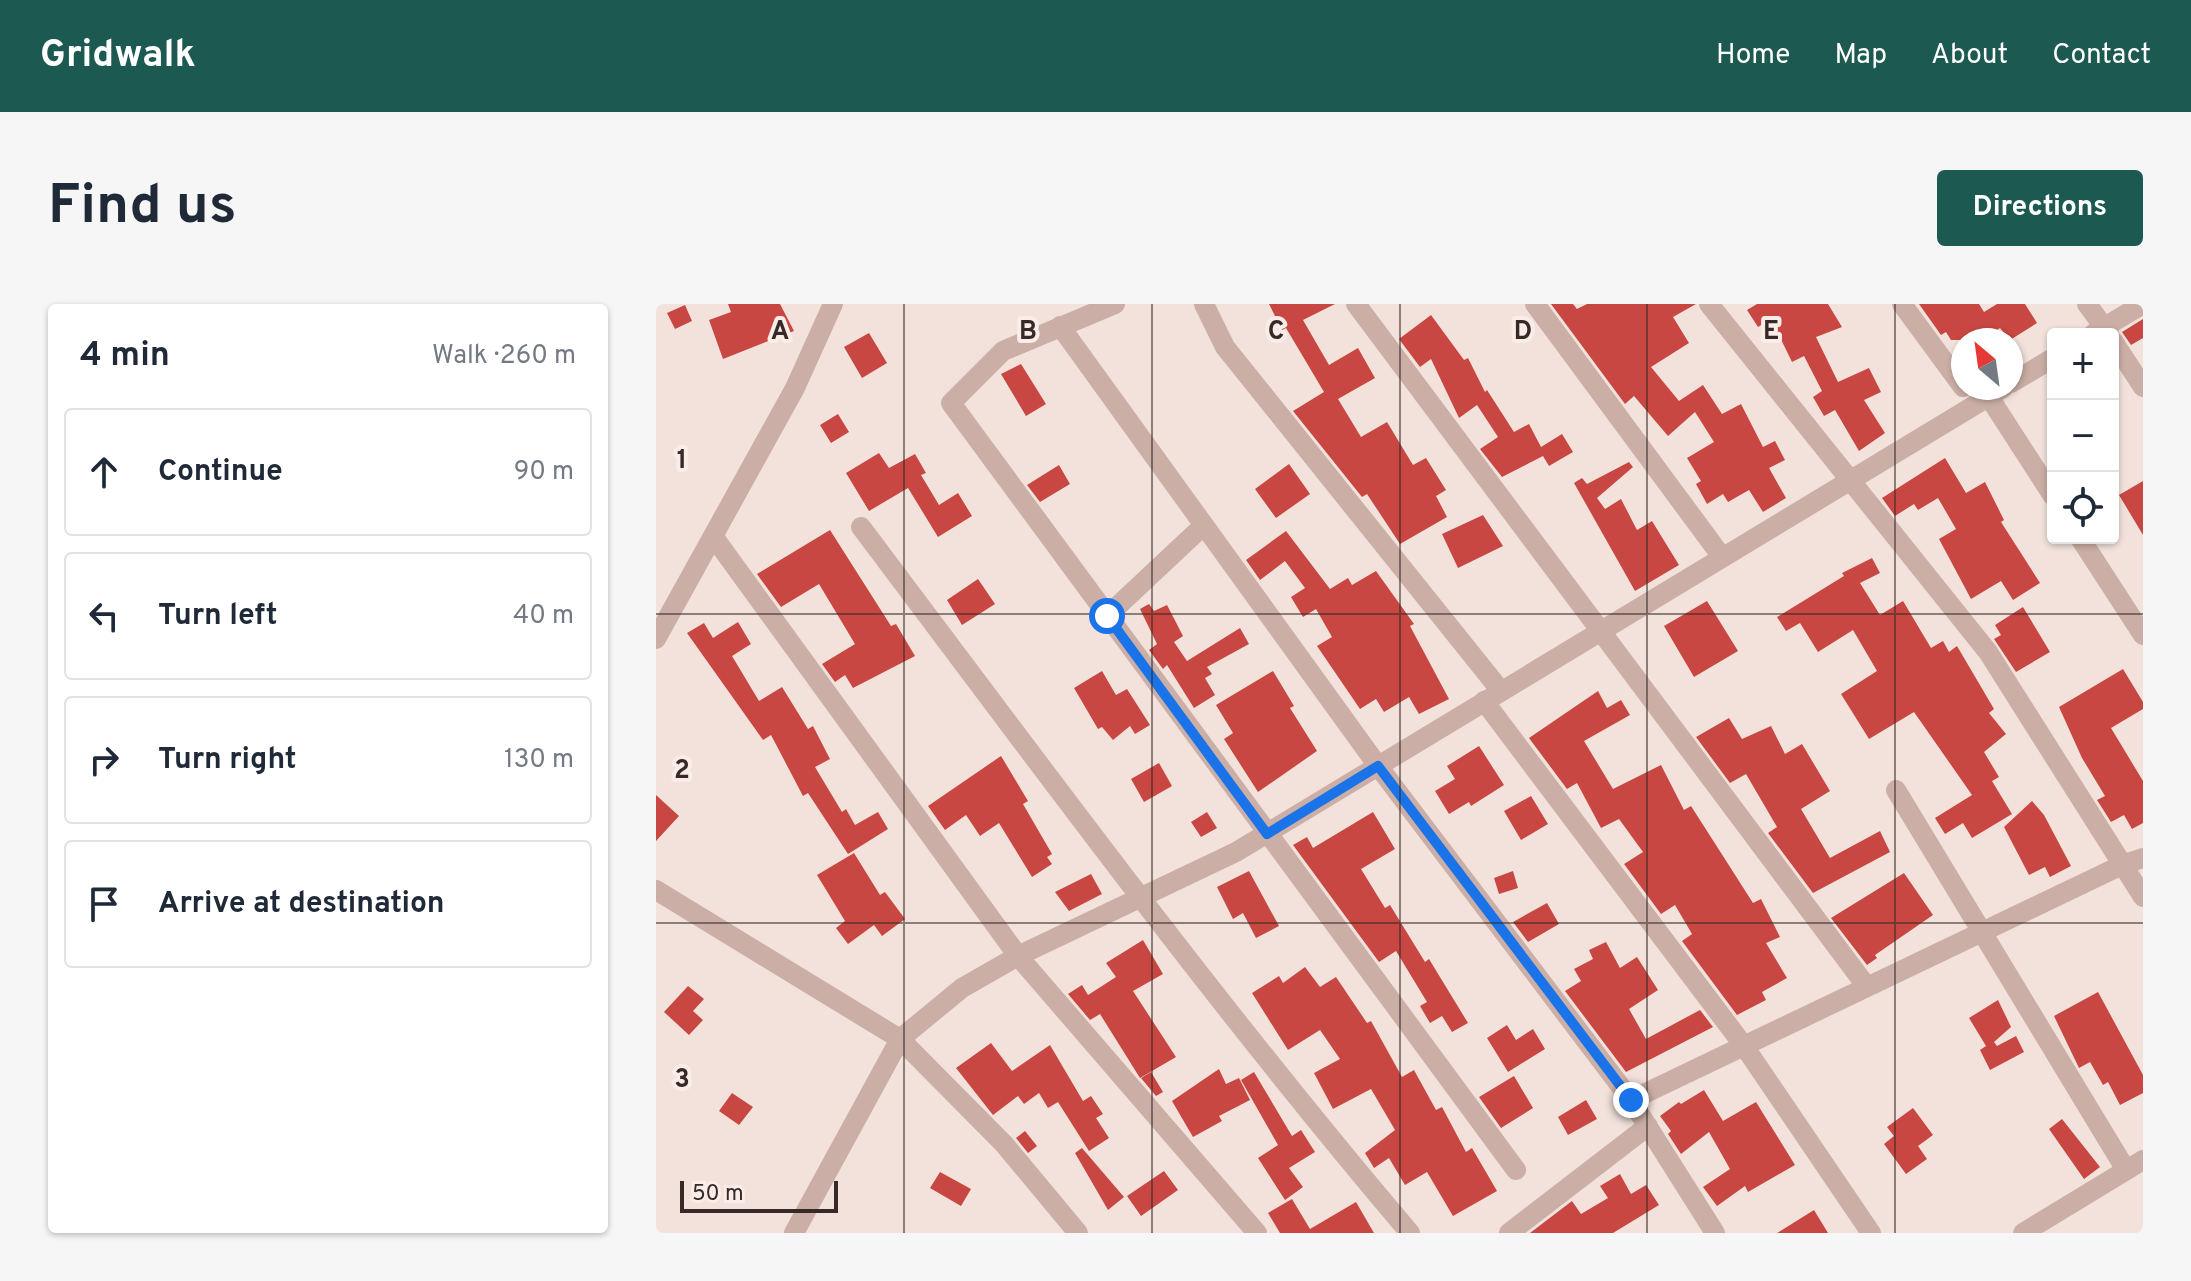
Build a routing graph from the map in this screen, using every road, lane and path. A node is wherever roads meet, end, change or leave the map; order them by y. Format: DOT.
graph roads {
  1 [pos="833,304"];
  2 [pos="1115,304"];
  3 [pos="1204,304"];
  4 [pos="1356,304"];
  5 [pos="1535,304"];
  6 [pos="1709,304"];
  7 [pos="1902,304"];
  8 [pos="2087,304"];
  9 [pos="2143,304"];
  10 [pos="1060,326"];
  11 [pos="2101,328"];
  12 [pos="2113,328"];
  13 [pos="2119,354"];
  14 [pos="1951,361"];
  15 [pos="2047,362"];
  16 [pos="2023,376"];
  17 [pos="2143,387"];
  18 [pos="1969,400"];
  19 [pos="1984,400"];
  20 [pos="1849,480"];
  21 [pos="2047,488"];
  22 [pos="1204,525"];
  23 [pos="861,527"];
  24 [pos="713,536"];
  25 [pos="2084,544"];
  26 [pos="1722,557"];
  27 [pos="1107,616"];
  28 [pos="1599,631"];
  29 [pos="2143,635"];
  30 [pos="656,639"];
  31 [pos="1492,696"];
  32 [pos="1378,766"];
  33 [pos="1896,790"];
  34 [pos="1267,834"];
  35 [pos="2143,858"];
  36 [pos="2122,865"];
  37 [pos="656,890"];
  38 [pos="2143,897"];
  39 [pos="1140,898"];
  40 [pos="1980,932"];
  41 [pos="1018,956"];
  42 [pos="1867,987"];
  43 [pos="900,1039"];
  44 [pos="1744,1046"];
  45 [pos="1631,1100"];
  46 [pos="1648,1126"];
  47 [pos="2135,1165"];
  48 [pos="1516,1170"];
  49 [pos="794,1233"];
  50 [pos="1078,1233"];
  51 [pos="1257,1233"];
  52 [pos="1410,1233"];
  53 [pos="1509,1233"];
  54 [pos="1715,1233"];
  55 [pos="1871,1233"];
  56 [pos="2023,1233"];
  1 -- 24 [label="street"];
  2 -- 10 [label="street"];
  3 -- 31 [label="street"];
  4 -- 28 [label="street"];
  5 -- 26 [label="street"];
  6 -- 20 [label="street"];
  7 -- 14 [label="street"];
  8 -- 11 [label="street"];
  9 -- 12 [label="street"];
  10 -- 22 [label="street"];
  10 -- 27 [label="street"];
  13 -- 17 [label="street"];
  15 -- 16 [label="street"];
  18 -- 20 [label="street"];
  19 -- 21 [label="street"];
  20 -- 26 [label="street"];
  20 -- 36 [label="street"];
  22 -- 27 [label="street"];
  22 -- 32 [label="street"];
  23 -- 39 [label="street"];
  24 -- 30 [label="street"];
  24 -- 41 [label="street"];
  25 -- 29 [label="street"];
  26 -- 28 [label="street"];
  27 -- 34 [label="street"];
  28 -- 31 [label="street"];
  28 -- 42 [label="street"];
  31 -- 32 [label="street"];
  31 -- 44 [label="street"];
  32 -- 34 [label="street"];
  32 -- 45 [label="street"];
  33 -- 40 [label="street"];
  34 -- 39 [label="street"];
  34 -- 48 [label="street"];
  35 -- 36 [label="street"];
  36 -- 38 [label="street"];
  36 -- 40 [label="street"];
  37 -- 43 [label="street"];
  39 -- 41 [label="street"];
  39 -- 52 [label="street"];
  40 -- 42 [label="street"];
  40 -- 47 [label="street"];
  41 -- 43 [label="street"];
  41 -- 51 [label="street"];
  42 -- 44 [label="street"];
  43 -- 49 [label="street"];
  43 -- 50 [label="street"];
  44 -- 45 [label="street"];
  44 -- 55 [label="street"];
  45 -- 46 [label="street"];
  46 -- 53 [label="street"];
  46 -- 54 [label="street"];
  47 -- 56 [label="street"];
}
